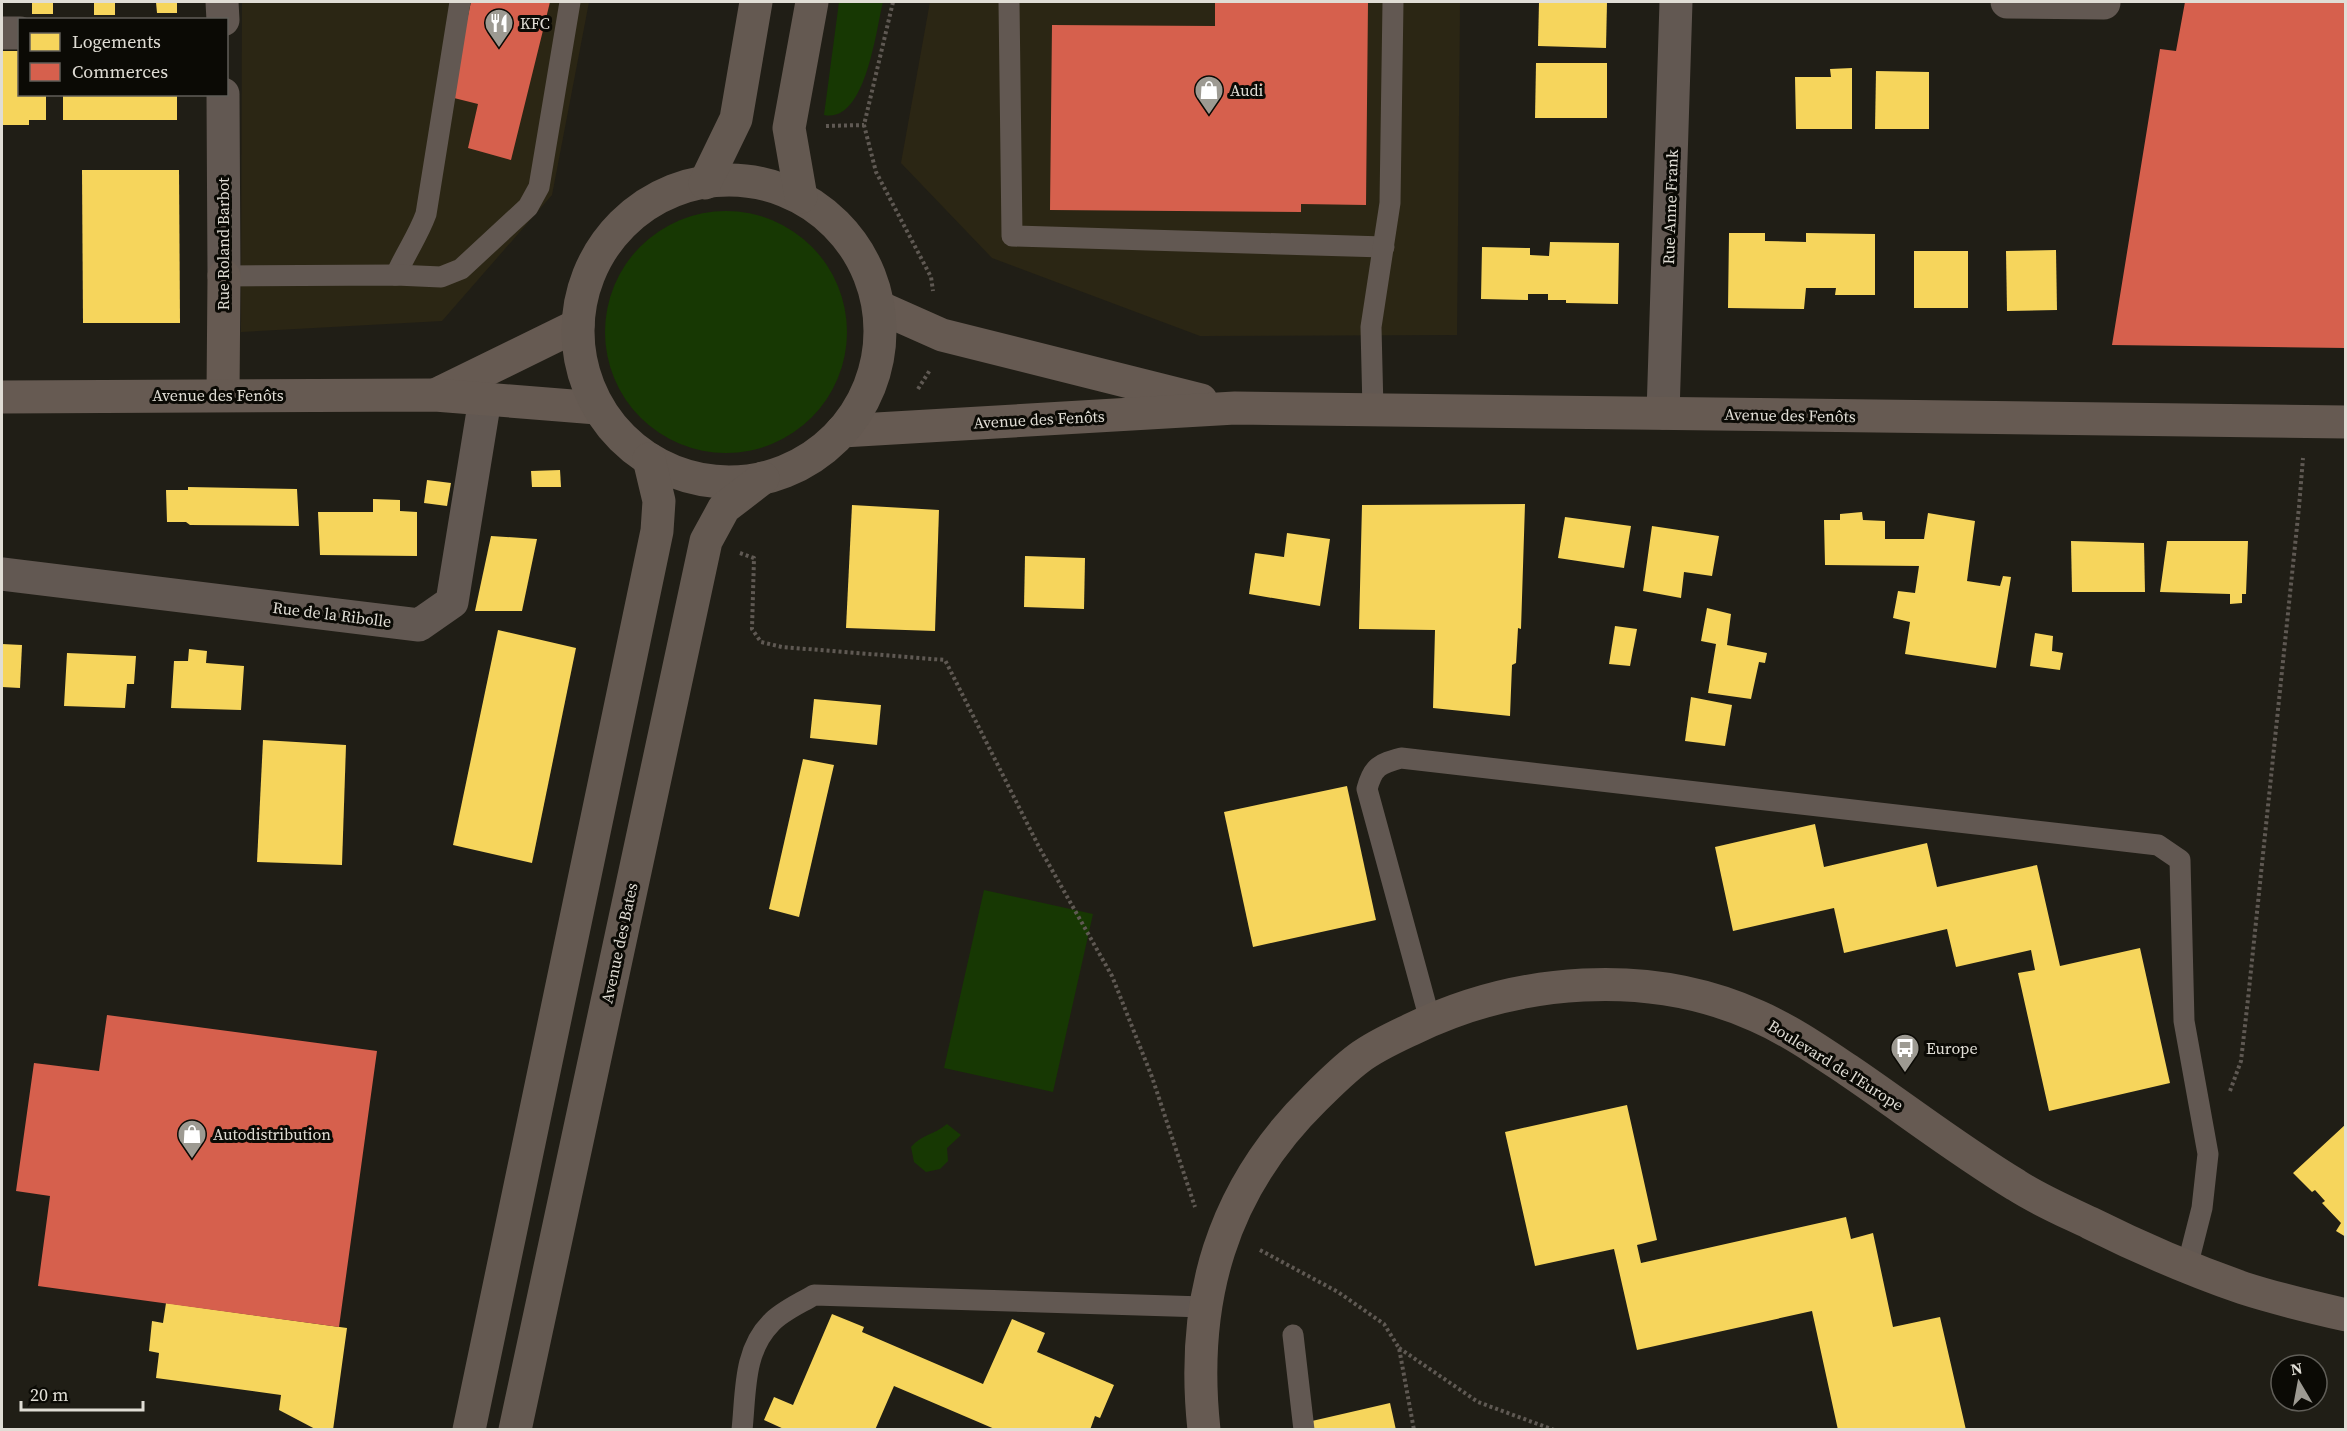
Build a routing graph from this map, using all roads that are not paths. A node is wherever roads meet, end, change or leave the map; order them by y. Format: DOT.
graph roads {
  1 [pos="222,2"];
  2 [pos="460,2"];
  3 [pos="570,2"];
  4 [pos="756,2"];
  5 [pos="812,2"];
  6 [pos="1009,2"];
  7 [pos="1393,2"];
  8 [pos="1676,2"];
  9 [pos="2007,2"];
  10 [pos="2104,3"];
  11 [pos="223,18"];
  12 [pos="2,33"];
  13 [pos="18,33"];
  14 [pos="223,96"];
  15 [pos="705,183"];
  16 [pos="801,197"];
  17 [pos="1383,246"];
  18 [pos="396,275"];
  19 [pos="224,276"];
  20 [pos="879,308"];
  21 [pos="578,325"];
  22 [pos="223,394"];
  23 [pos="435,395"];
  24 [pos="2,397"];
  25 [pos="485,399"];
  26 [pos="597,408"];
  27 [pos="1235,408"];
  28 [pos="1372,410"];
  29 [pos="1663,413"];
  30 [pos="2346,422"];
  31 [pos="842,431"];
  32 [pos="649,459"];
  33 [pos="763,478"];
  34 [pos="2,574"];
  35 [pos="1430,1020"];
  36 [pos="2187,1267"];
  37 [pos="1204,1307"];
  38 [pos="2346,1315"];
  39 [pos="1293,1335"];
  40 [pos="470,1430"];
  41 [pos="515,1430"];
  42 [pos="742,1430"];
  43 [pos="1204,1430"];
  44 [pos="1304,1430"];
  1 -- 11 [label="street"];
  2 -- 18 [label="lane"];
  3 -- 18 [label="lane"];
  4 -- 15 [label="main road"];
  5 -- 16 [label="main road"];
  6 -- 17 [label="lane"];
  7 -- 17 [label="lane"];
  8 -- 29 [label="street, Rue Anne Frank"];
  9 -- 10 [label="street"];
  12 -- 13 [label="street"];
  14 -- 19 [label="street, Rue Roland Barbot"];
  15 -- 16 [label="main road"];
  15 -- 21 [label="main road"];
  16 -- 20 [label="main road"];
  17 -- 28 [label="lane"];
  18 -- 19 [label="lane"];
  19 -- 22 [label="main road, Rue Roland Barbot"];
  20 -- 27 [label="main road, Avenue des Fenôts"];
  20 -- 31 [label="main road"];
  21 -- 23 [label="main road, Avenue des Fenôts"];
  21 -- 26 [label="main road"];
  22 -- 23 [label="main road, Avenue des Fenôts"];
  22 -- 24 [label="main road, Avenue des Fenôts"];
  23 -- 25 [label="main road, Avenue des Fenôts"];
  25 -- 26 [label="main road, Avenue des Fenôts"];
  25 -- 34 [label="street, Rue de la Ribolle"];
  26 -- 32 [label="main road"];
  27 -- 28 [label="main road, Avenue des Fenôts"];
  27 -- 31 [label="main road, Avenue des Fenôts"];
  28 -- 29 [label="main road, Avenue des Fenôts"];
  29 -- 30 [label="main road, Avenue des Fenôts"];
  31 -- 33 [label="main road"];
  32 -- 33 [label="main road"];
  32 -- 40 [label="main road"];
  33 -- 41 [label="main road, Avenue des Bates"];
  35 -- 36 [label="main road, Boulevard de l'Europe"];
  35 -- 36 [label="lane"];
  35 -- 37 [label="main road, Boulevard de l'Europe"];
  36 -- 38 [label="main road, Boulevard de l'Europe"];
  37 -- 42 [label="lane"];
  37 -- 43 [label="main road, Boulevard de l'Europe"];
  39 -- 44 [label="lane"];
}
